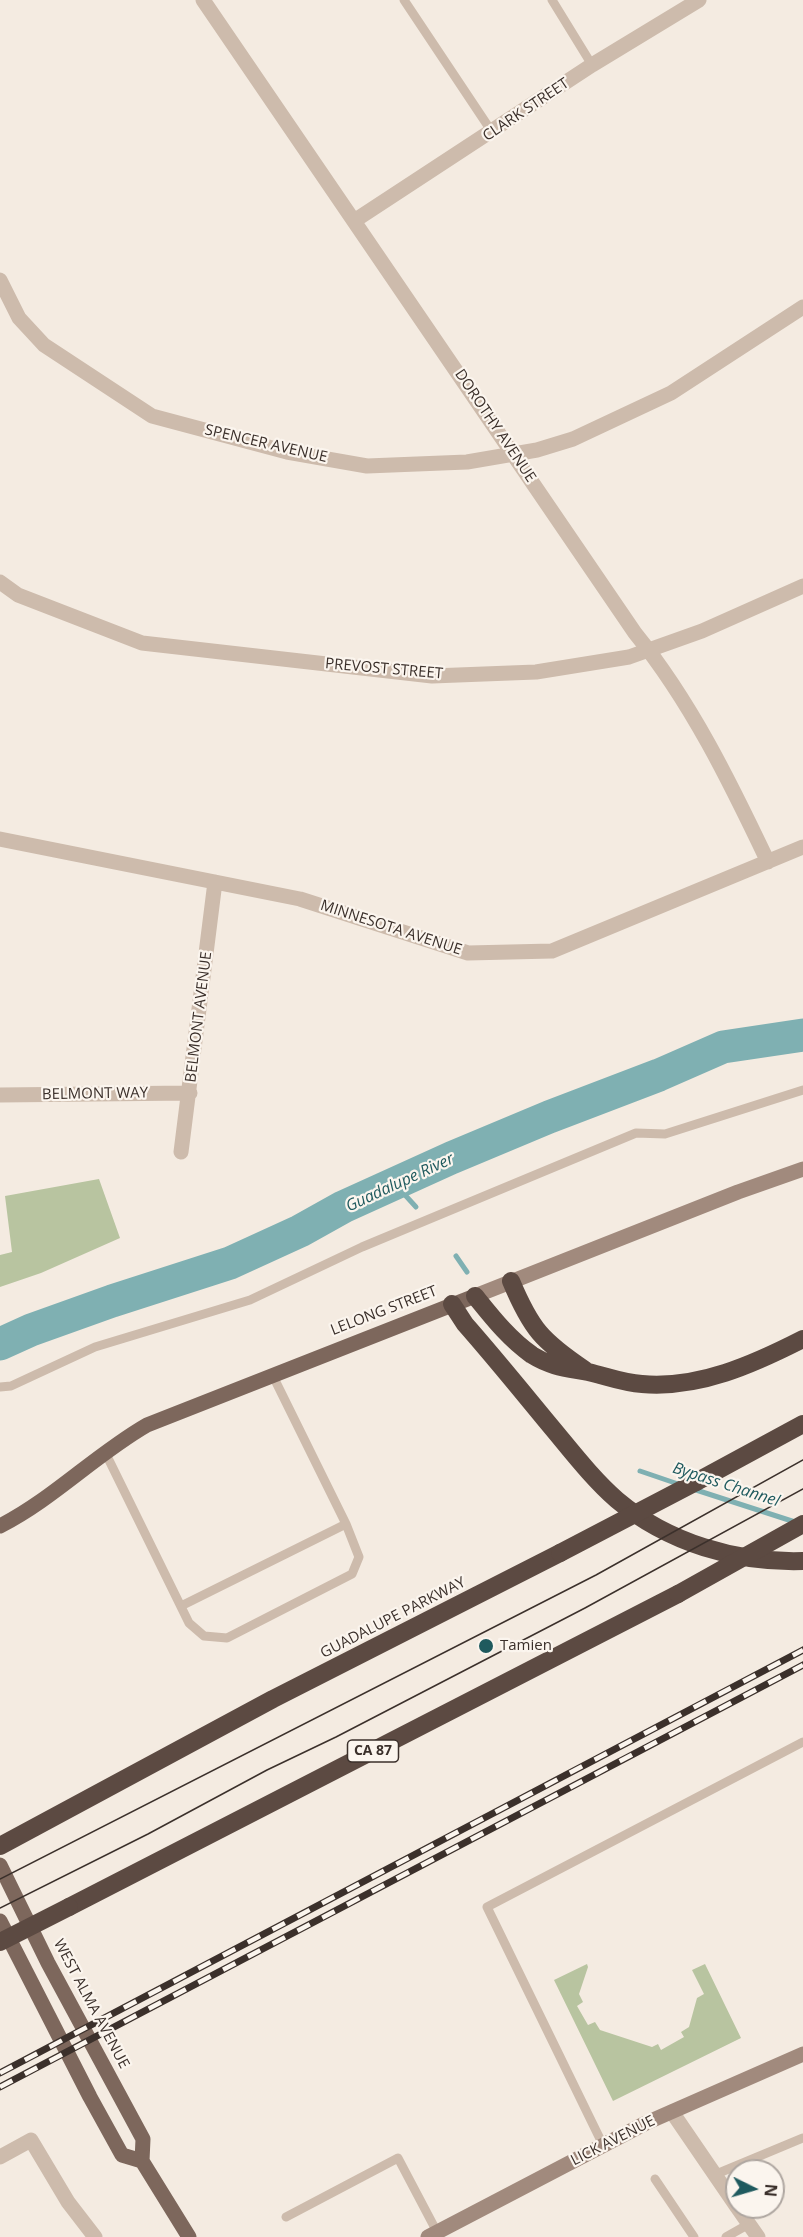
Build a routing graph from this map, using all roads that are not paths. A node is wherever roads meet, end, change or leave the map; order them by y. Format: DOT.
graph roads {
  1 [pos="203,0"];
  2 [pos="404,0"];
  3 [pos="552,0"];
  4 [pos="699,0"];
  5 [pos="592,65"];
  6 [pos="492,132"];
  7 [pos="354,221"];
  8 [pos="0,280"];
  9 [pos="803,307"];
  10 [pos="514,455"];
  11 [pos="0,582"];
  12 [pos="803,586"];
  13 [pos="649,650"];
  14 [pos="0,839"];
  15 [pos="803,847"];
  16 [pos="768,862"];
  17 [pos="215,882"];
  18 [pos="803,1090"];
  19 [pos="190,1093"];
  20 [pos="0,1095"];
  21 [pos="181,1152"];
  22 [pos="803,1169"];
  23 [pos="512,1281"];
  24 [pos="475,1296"];
  25 [pos="452,1304"];
  26 [pos="803,1339"];
  27 [pos="590,1372"];
  28 [pos="272,1374"];
  29 [pos="0,1388"];
  30 [pos="798,1425"];
  31 [pos="105,1452"];
  32 [pos="346,1524"];
  33 [pos="803,1524"];
  34 [pos="0,1526"];
  35 [pos="803,1561"];
  36 [pos="181,1606"];
  37 [pos="803,1742"];
  38 [pos="0,1846"];
  39 [pos="0,1865"];
  40 [pos="0,1921"];
  41 [pos="0,1942"];
  42 [pos="803,2054"];
  43 [pos="672,2112"];
  44 [pos="803,2138"];
  45 [pos="603,2145"];
  46 [pos="0,2157"];
  47 [pos="142,2161"];
  48 [pos="714,2175"];
  49 [pos="655,2179"];
  50 [pos="725,2190"];
  51 [pos="286,2217"];
  52 [pos="754,2231"];
  53 [pos="432,2235"];
  54 [pos="95,2237"];
  55 [pos="189,2237"];
  56 [pos="694,2237"];
  57 [pos="726,2237"];
  1 -- 7 [label="street, DOROTHY AVENUE"];
  2 -- 6 [label="lane"];
  3 -- 5 [label="lane"];
  4 -- 5 [label="street, CLARK STREET"];
  5 -- 6 [label="street, CLARK STREET"];
  6 -- 7 [label="street, CLARK STREET"];
  7 -- 10 [label="street, DOROTHY AVENUE"];
  8 -- 10 [label="street, SPENCER AVENUE"];
  9 -- 10 [label="street, SPENCER AVENUE"];
  10 -- 13 [label="street, DOROTHY AVENUE"];
  11 -- 13 [label="street, PREVOST STREET"];
  12 -- 13 [label="street, PREVOST STREET"];
  13 -- 16 [label="street, DOROTHY AVENUE"];
  14 -- 17 [label="street, MINNESOTA AVENUE"];
  15 -- 16 [label="street, MINNESOTA AVENUE"];
  16 -- 17 [label="street, MINNESOTA AVENUE"];
  17 -- 19 [label="street, BELMONT AVENUE"];
  18 -- 29 [label="lane"];
  19 -- 20 [label="street, BELMONT WAY"];
  19 -- 21 [label="street, BELMONT AVENUE"];
  22 -- 23 [label="street, LELONG STREET"];
  23 -- 24 [label="street, LELONG STREET"];
  23 -- 27 [label="highway"];
  24 -- 25 [label="main road, LELONG STREET"];
  24 -- 27 [label="highway"];
  25 -- 28 [label="main road, LELONG STREET"];
  25 -- 35 [label="highway"];
  26 -- 27 [label="highway"];
  28 -- 31 [label="main road, LELONG STREET"];
  28 -- 32 [label="lane"];
  30 -- 38 [label="highway, GUADALUPE PARKWAY, bridge"];
  31 -- 34 [label="main road, LELONG STREET"];
  31 -- 36 [label="lane"];
  32 -- 36 [label="lane"];
  32 -- 36 [label="lane"];
  33 -- 41 [label="highway, CA 87, bridge"];
  37 -- 45 [label="lane"];
  39 -- 47 [label="main road, WEST ALMA AVENUE"];
  40 -- 47 [label="main road, WEST ALMA AVENUE"];
  42 -- 43 [label="street, LICK AVENUE"];
  43 -- 45 [label="street, LICK AVENUE"];
  43 -- 48 [label="street"];
  44 -- 48 [label="lane"];
  45 -- 53 [label="street, LICK AVENUE"];
  46 -- 54 [label="street"];
  47 -- 55 [label="main road, WEST ALMA AVENUE"];
  48 -- 50 [label="street"];
  49 -- 56 [label="lane"];
  51 -- 53 [label="lane"];
  52 -- 57 [label="lane"];
}
